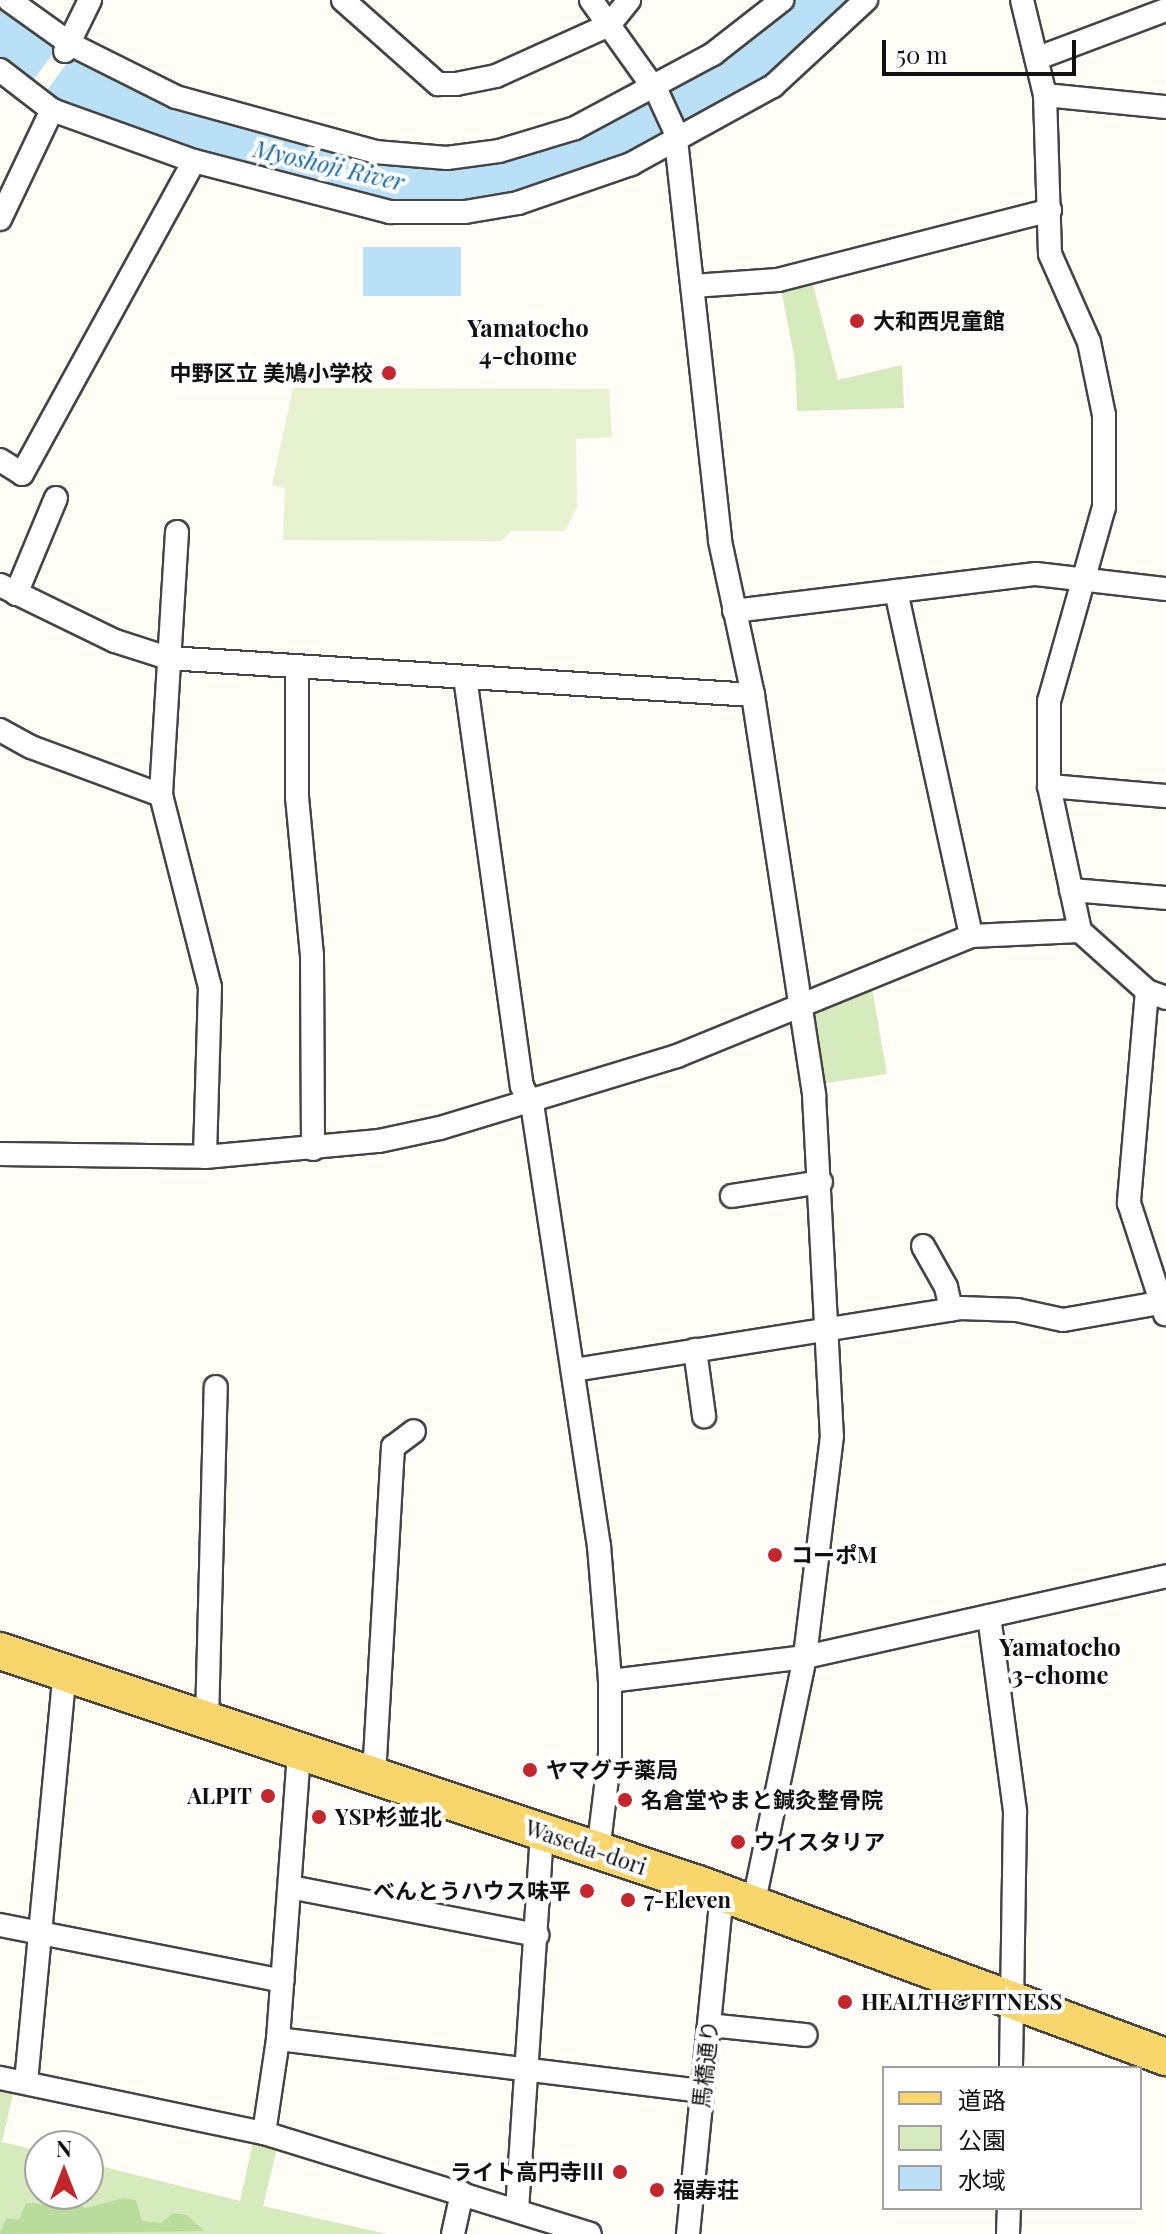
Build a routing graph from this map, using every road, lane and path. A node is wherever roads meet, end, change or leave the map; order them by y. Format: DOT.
graph roads {
  1 [pos="9,0"];
  2 [pos="90,0"];
  3 [pos="343,0"];
  4 [pos="591,0"];
  5 [pos="629,0"];
  6 [pos="782,0"];
  7 [pos="866,0"];
  8 [pos="1022,0"];
  9 [pos="1166,10"];
  10 [pos="609,25"];
  11 [pos="68,48"];
  12 [pos="1038,58"];
  13 [pos="0,70"];
  14 [pos="656,92"];
  15 [pos="1045,95"];
  16 [pos="46,100"];
  17 [pos="1166,107"];
  18 [pos="675,135"];
  19 [pos="194,161"];
  20 [pos="1050,210"];
  21 [pos="0,219"];
  22 [pos="693,286"];
  23 [pos="0,460"];
  24 [pos="56,498"];
  25 [pos="177,532"];
  26 [pos="1081,579"];
  27 [pos="1166,589"];
  28 [pos="8,590"];
  29 [pos="896,591"];
  30 [pos="734,611"];
  31 [pos="168,658"];
  32 [pos="297,668"];
  33 [pos="465,677"];
  34 [pos="753,695"];
  35 [pos="0,730"];
  36 [pos="1049,786"];
  37 [pos="161,795"];
  38 [pos="1166,796"];
  39 [pos="1071,890"];
  40 [pos="1166,898"];
  41 [pos="1080,931"];
  42 [pos="971,936"];
  43 [pos="1156,994"];
  44 [pos="802,1006"];
  45 [pos="526,1098"];
  46 [pos="313,1149"];
  47 [pos="0,1154"];
  48 [pos="205,1157"];
  49 [pos="821,1182"];
  50 [pos="732,1196"];
  51 [pos="923,1246"];
  52 [pos="951,1309"];
  53 [pos="1162,1309"];
  54 [pos="829,1329"];
  55 [pos="695,1350"];
  56 [pos="574,1370"];
  57 [pos="216,1387"];
  58 [pos="704,1416"];
  59 [pos="414,1431"];
  60 [pos="1166,1576"];
  61 [pos="989,1616"];
  62 [pos="0,1651"];
  63 [pos="805,1657"];
  64 [pos="65,1672"];
  65 [pos="610,1681"];
  66 [pos="207,1721"];
  67 [pos="299,1754"];
  68 [pos="374,1776"];
  69 [pos="542,1832"];
  70 [pos="598,1852"];
  71 [pos="290,1887"];
  72 [pos="738,1900"];
  73 [pos="0,1925"];
  74 [pos="43,1933"];
  75 [pos="537,1935"];
  76 [pos="283,1981"];
  77 [pos="1011,1998"];
  78 [pos="709,2025"];
  79 [pos="805,2035"];
  80 [pos="278,2039"];
  81 [pos="1166,2057"];
  82 [pos="1011,2066"];
  83 [pos="528,2070"];
  84 [pos="0,2078"];
  85 [pos="26,2082"];
  86 [pos="702,2091"];
  87 [pos="264,2133"];
  88 [pos="462,2193"];
  89 [pos="517,2210"];
  90 [pos="1009,2210"];
  91 [pos="453,2234"];
  92 [pos="590,2234"];
  93 [pos="688,2234"];
  94 [pos="1008,2234"];
  1 -- 11 [label="street"];
  2 -- 11 [label="street"];
  3 -- 10 [label="street"];
  4 -- 10 [label="street, 馬橋通り"];
  5 -- 10 [label="street"];
  6 -- 14 [label="street"];
  7 -- 18 [label="street"];
  8 -- 12 [label="street"];
  9 -- 12 [label="street"];
  10 -- 14 [label="street, 馬橋通り"];
  11 -- 14 [label="street"];
  12 -- 15 [label="street"];
  13 -- 16 [label="street"];
  14 -- 18 [label="street, 馬橋通り"];
  15 -- 17 [label="street"];
  15 -- 20 [label="street"];
  16 -- 19 [label="street"];
  16 -- 21 [label="street"];
  18 -- 19 [label="street"];
  18 -- 22 [label="street, 馬橋通り"];
  19 -- 23 [label="street"];
  20 -- 22 [label="street"];
  20 -- 26 [label="street"];
  22 -- 30 [label="street, 馬橋通り"];
  24 -- 28 [label="street"];
  25 -- 31 [label="street"];
  26 -- 27 [label="street"];
  26 -- 29 [label="street"];
  26 -- 36 [label="street"];
  28 -- 31 [label="street"];
  29 -- 30 [label="street"];
  29 -- 42 [label="street"];
  30 -- 34 [label="street, 馬橋通り"];
  31 -- 32 [label="street"];
  31 -- 37 [label="street"];
  32 -- 33 [label="street"];
  32 -- 46 [label="street"];
  33 -- 34 [label="street"];
  33 -- 45 [label="street"];
  34 -- 44 [label="street, 馬橋通り"];
  35 -- 37 [label="street"];
  36 -- 38 [label="street"];
  36 -- 39 [label="street"];
  37 -- 48 [label="street"];
  39 -- 40 [label="street"];
  39 -- 41 [label="street"];
  41 -- 42 [label="street"];
  41 -- 43 [label="street"];
  42 -- 44 [label="street"];
  43 -- 53 [label="street"];
  44 -- 45 [label="street"];
  44 -- 49 [label="street, 馬橋通り"];
  45 -- 46 [label="street"];
  45 -- 56 [label="street"];
  46 -- 48 [label="street"];
  47 -- 48 [label="street"];
  49 -- 50 [label="street"];
  49 -- 54 [label="street, 馬橋通り"];
  51 -- 52 [label="street"];
  52 -- 53 [label="street"];
  52 -- 54 [label="street"];
  54 -- 55 [label="street"];
  54 -- 63 [label="street, 馬橋通り"];
  55 -- 56 [label="street"];
  55 -- 58 [label="street"];
  56 -- 65 [label="street"];
  57 -- 66 [label="street"];
  59 -- 68 [label="street"];
  60 -- 61 [label="street"];
  61 -- 63 [label="street"];
  61 -- 77 [label="street"];
  62 -- 64 [label="main road, Waseda-dori"];
  63 -- 65 [label="street"];
  63 -- 72 [label="street, 馬橋通り"];
  64 -- 66 [label="main road, Waseda-dori"];
  64 -- 74 [label="street"];
  65 -- 70 [label="street"];
  66 -- 67 [label="main road, Waseda-dori"];
  67 -- 68 [label="main road, Waseda-dori"];
  67 -- 71 [label="street"];
  68 -- 69 [label="main road, Waseda-dori"];
  69 -- 70 [label="main road, Waseda-dori"];
  69 -- 75 [label="street"];
  70 -- 72 [label="main road, Waseda-dori"];
  71 -- 75 [label="street"];
  71 -- 76 [label="street"];
  72 -- 77 [label="main road, Waseda-dori"];
  72 -- 78 [label="street, 馬橋通り"];
  73 -- 74 [label="street"];
  74 -- 76 [label="street"];
  74 -- 85 [label="street"];
  75 -- 83 [label="street"];
  76 -- 80 [label="street"];
  77 -- 81 [label="main road, Waseda-dori"];
  77 -- 82 [label="street"];
  78 -- 79 [label="street"];
  78 -- 86 [label="street, 馬橋通り"];
  80 -- 83 [label="street"];
  80 -- 87 [label="street"];
  83 -- 86 [label="street"];
  83 -- 89 [label="street"];
  84 -- 85 [label="street"];
  85 -- 87 [label="street"];
  86 -- 93 [label="street, 馬橋通り"];
  87 -- 88 [label="street"];
  88 -- 89 [label="street"];
  88 -- 91 [label="street"];
  89 -- 92 [label="street"];
  90 -- 94 [label="street"];
}
